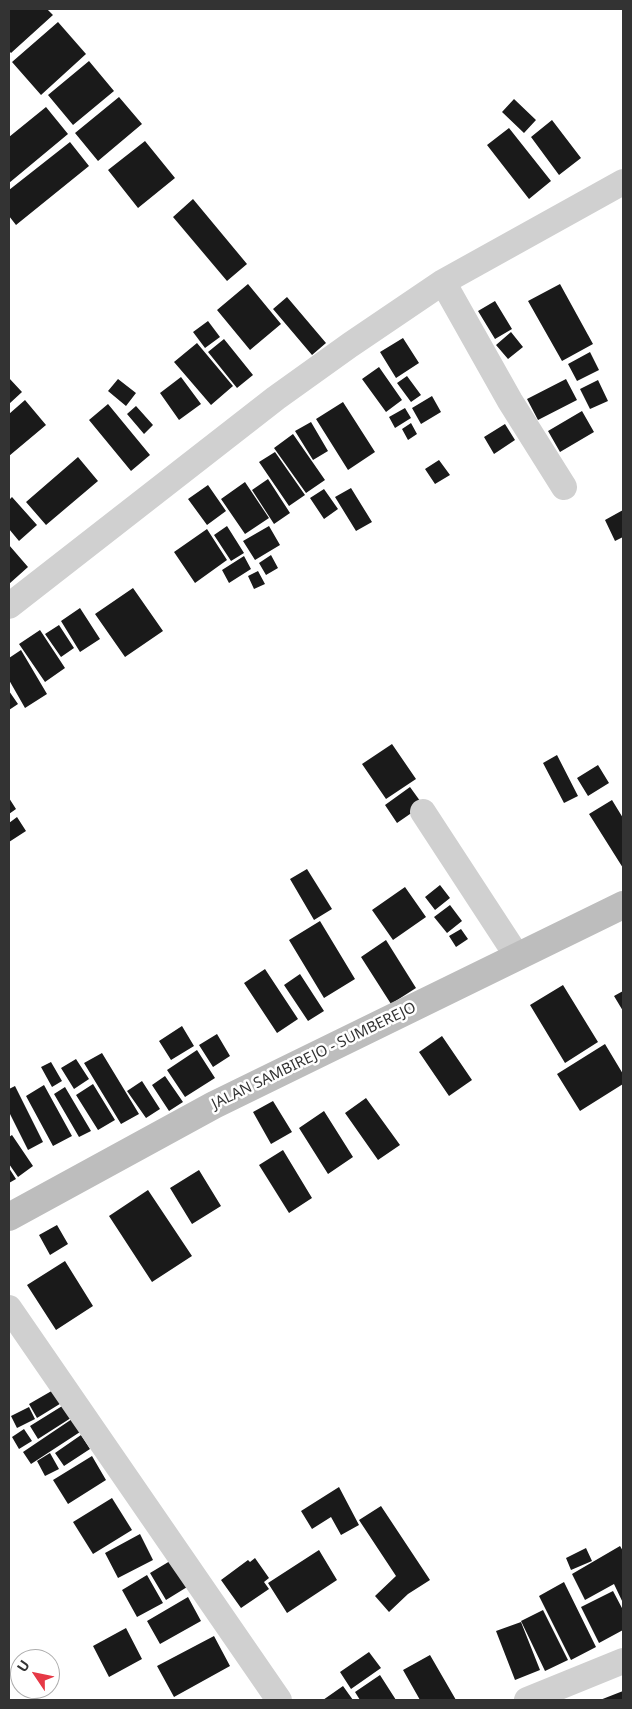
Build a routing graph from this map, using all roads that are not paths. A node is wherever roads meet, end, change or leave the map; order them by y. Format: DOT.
graph roads {
  1 [pos="623,182"];
  2 [pos="443,282"];
  3 [pos="564,487"];
  4 [pos="9,606"];
  5 [pos="423,812"];
  6 [pos="623,905"];
  7 [pos="517,956"];
  8 [pos="9,1217"];
  9 [pos="9,1308"];
  10 [pos="623,1661"];
  11 [pos="279,1700"];
  12 [pos="527,1700"];
  1 -- 2 [label="street"];
  2 -- 3 [label="street"];
  2 -- 4 [label="street"];
  5 -- 7 [label="street"];
  6 -- 7 [label="main road, JALAN SAMBIREJO - SUMBEREJO"];
  7 -- 8 [label="main road, JALAN SAMBIREJO - SUMBEREJO"];
  9 -- 11 [label="street"];
  10 -- 12 [label="street"];
}
